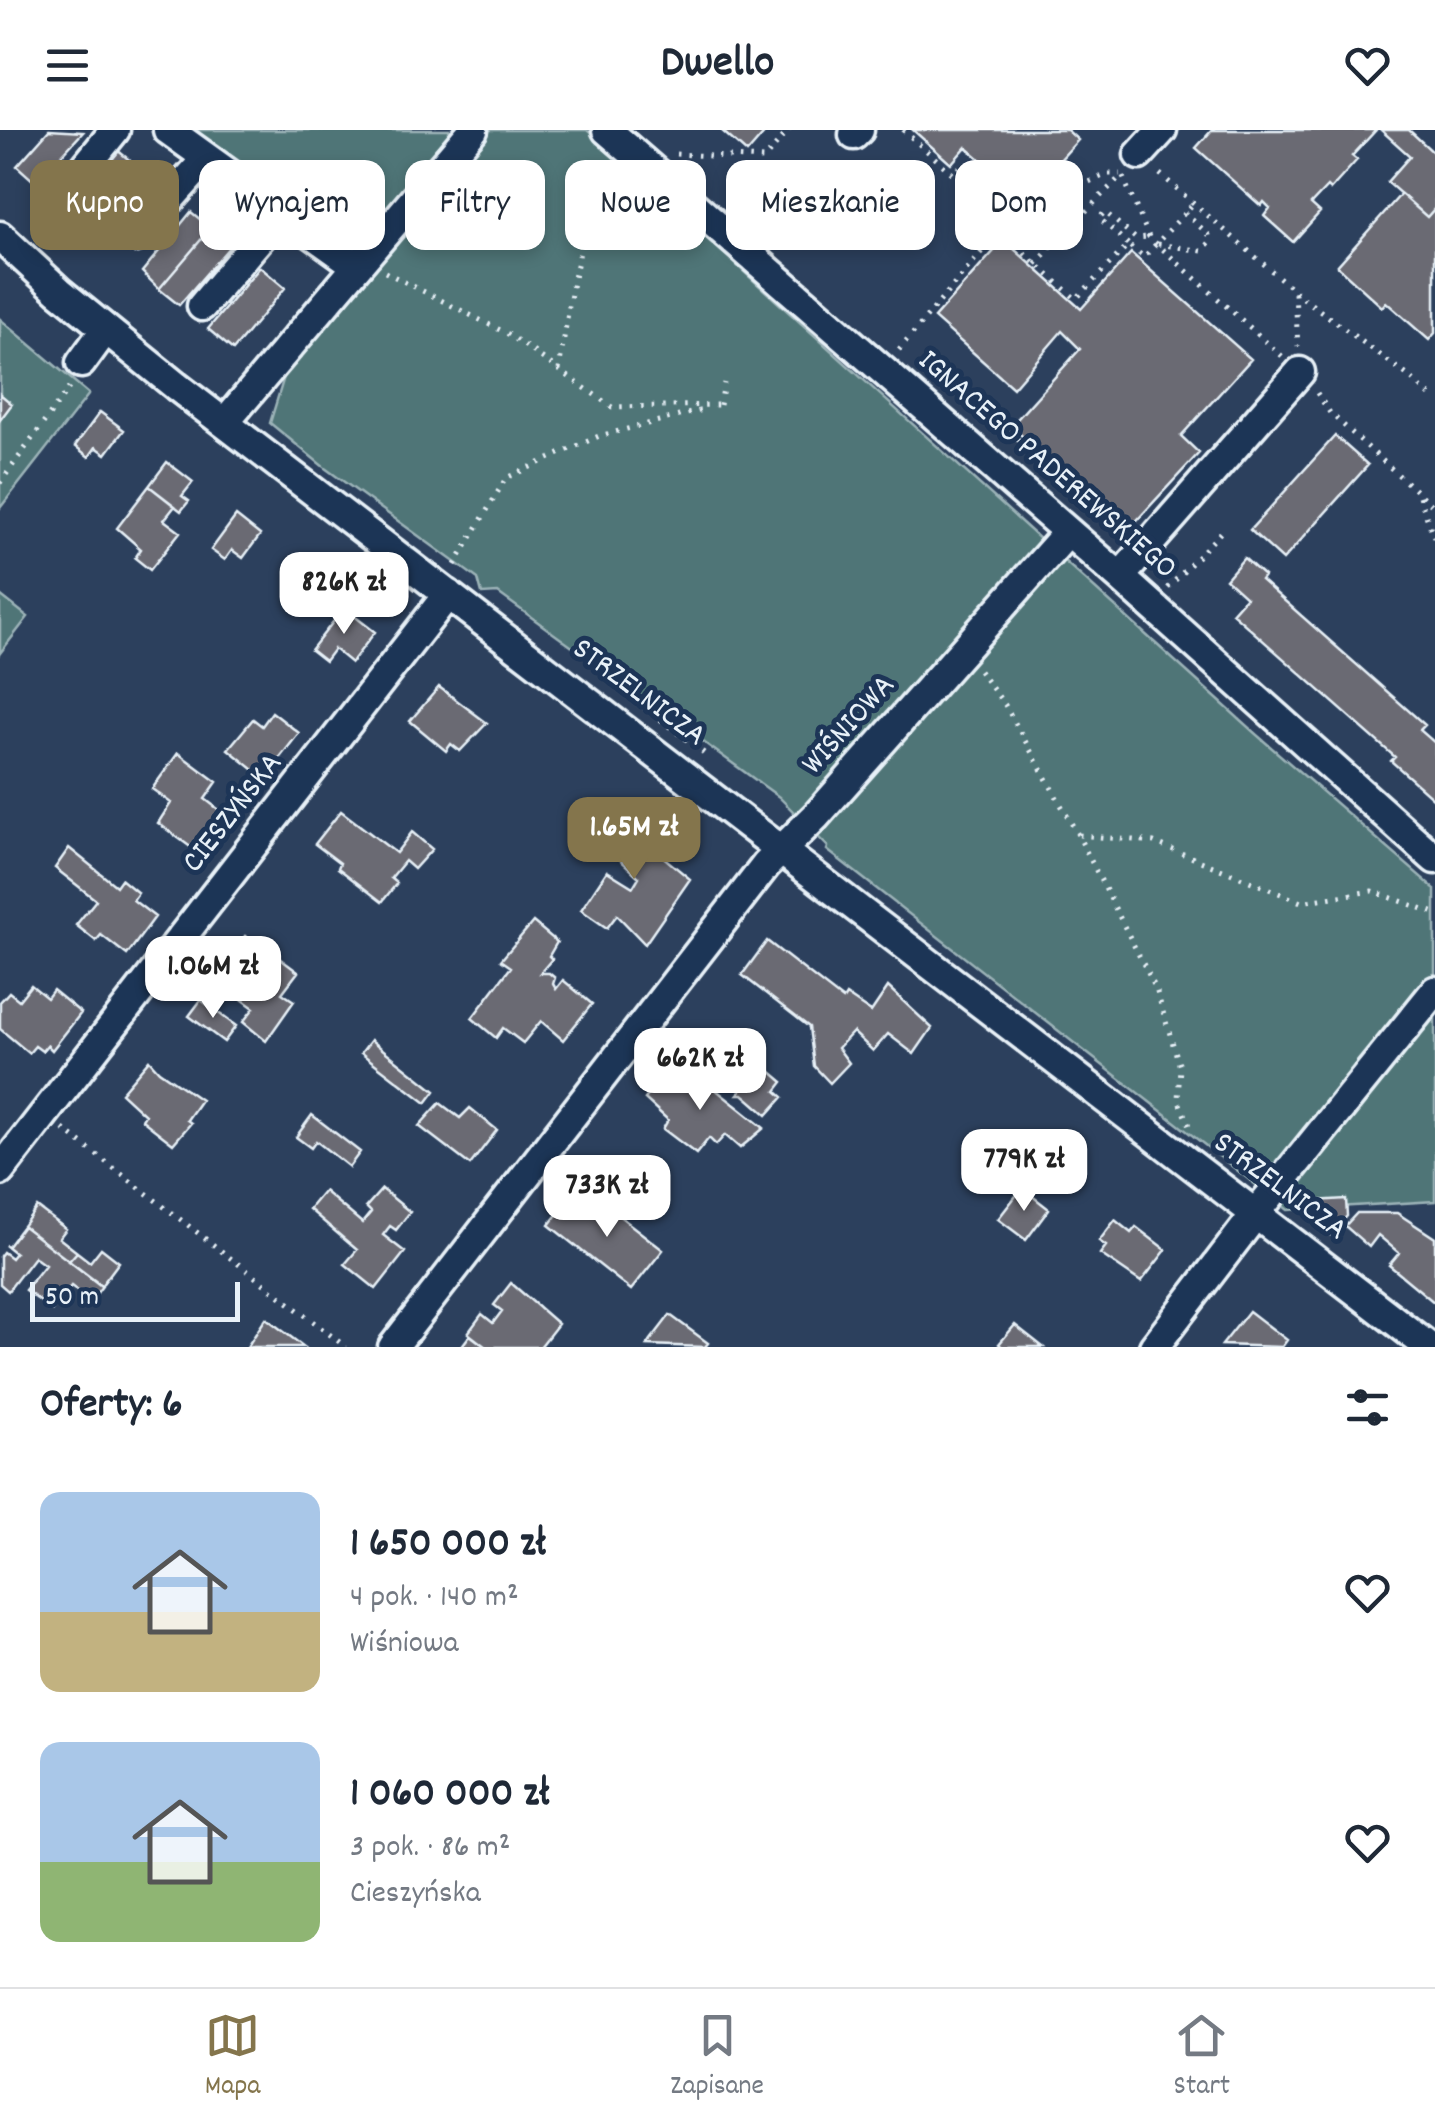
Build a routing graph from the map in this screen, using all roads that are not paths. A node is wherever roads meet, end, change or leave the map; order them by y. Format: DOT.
graph roads {
  1 [pos="114,130"];
  2 [pos="168,130"];
  3 [pos="473,130"];
  4 [pos="1162,130"];
  5 [pos="600,138"];
  6 [pos="206,159"];
  7 [pos="90,160"];
  8 [pos="1131,165"];
  9 [pos="179,189"];
  10 [pos="0,236"];
  11 [pos="249,250"];
  12 [pos="333,250"];
  13 [pos="357,266"];
  14 [pos="202,306"];
  15 [pos="105,330"];
  16 [pos="80,363"];
  17 [pos="1300,366"];
  18 [pos="225,422"];
  19 [pos="1068,532"];
  20 [pos="1120,577"];
  21 [pos="449,583"];
  22 [pos="782,850"];
  23 [pos="1435,859"];
  24 [pos="1435,992"];
  25 [pos="0,1171"];
  26 [pos="1256,1214"];
  27 [pos="392,1347"];
  28 [pos="1154,1347"];
  29 [pos="1430,1347"];
  1 -- 7 [label="street"];
  2 -- 6 [label="street"];
  3 -- 13 [label="street"];
  4 -- 8 [label="street"];
  5 -- 19 [label="street, IGNACEGO PADEREWSKIEGO"];
  6 -- 9 [label="street"];
  10 -- 15 [label="street, STRZELNICZA"];
  11 -- 14 [label="street"];
  12 -- 13 [label="street"];
  13 -- 18 [label="street"];
  15 -- 16 [label="street"];
  15 -- 18 [label="street, STRZELNICZA"];
  17 -- 20 [label="street"];
  18 -- 21 [label="street, STRZELNICZA"];
  19 -- 20 [label="street, IGNACEGO PADEREWSKIEGO"];
  19 -- 22 [label="street, WIŚNIOWA"];
  20 -- 23 [label="street, IGNACEGO PADEREWSKIEGO"];
  21 -- 22 [label="street, STRZELNICZA"];
  21 -- 25 [label="street, CIESZYŃSKA"];
  22 -- 26 [label="street, STRZELNICZA"];
  22 -- 27 [label="street, WIŚNIOWA"];
  24 -- 26 [label="street"];
  26 -- 28 [label="street"];
  26 -- 29 [label="street, STRZELNICZA"];
}
